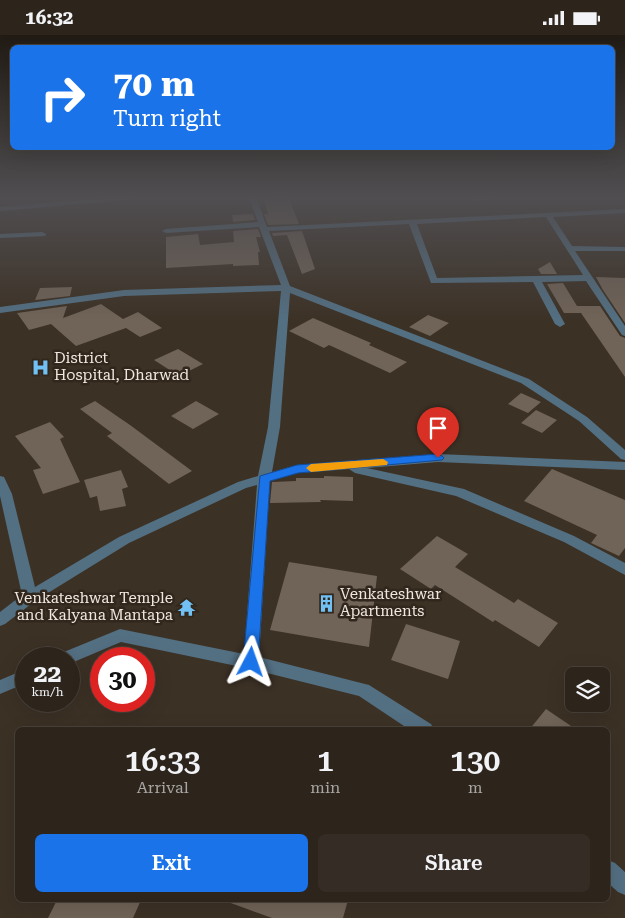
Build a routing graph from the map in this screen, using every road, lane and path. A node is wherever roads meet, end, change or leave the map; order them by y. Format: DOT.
graph roads {
  1 [pos="268,238"];
  2 [pos="418,238"];
  3 [pos="563,238"];
  4 [pos="570,248"];
  5 [pos="625,249"];
  6 [pos="589,278"];
  7 [pos="536,279"];
  8 [pos="286,288"];
  9 [pos="0,310"];
  10 [pos="560,324"];
  11 [pos="625,333"];
  12 [pos="625,456"];
  13 [pos="341,466"];
  14 [pos="625,466"];
  15 [pos="264,479"];
  16 [pos="0,480"];
  17 [pos="625,570"];
  18 [pos="30,597"];
  19 [pos="0,620"];
  20 [pos="80,652"];
  21 [pos="251,662"];
  22 [pos="15,681"];
  23 [pos="0,687"];
  24 [pos="420,727"];
  25 [pos="610,872"];
  26 [pos="625,885"];
  1 -- 8 [label="street"];
  2 -- 7 [label="street"];
  3 -- 4 [label="street"];
  4 -- 5 [label="street"];
  4 -- 6 [label="street"];
  6 -- 7 [label="street"];
  6 -- 11 [label="street"];
  7 -- 10 [label="street"];
  8 -- 9 [label="street"];
  8 -- 12 [label="street"];
  8 -- 15 [label="street"];
  13 -- 14 [label="street"];
  13 -- 15 [label="street"];
  13 -- 17 [label="street"];
  15 -- 18 [label="street"];
  15 -- 21 [label="street"];
  16 -- 18 [label="street"];
  18 -- 19 [label="street"];
  20 -- 21 [label="street"];
  21 -- 24 [label="street"];
  22 -- 23 [label="street"];
  25 -- 26 [label="street"];
}
